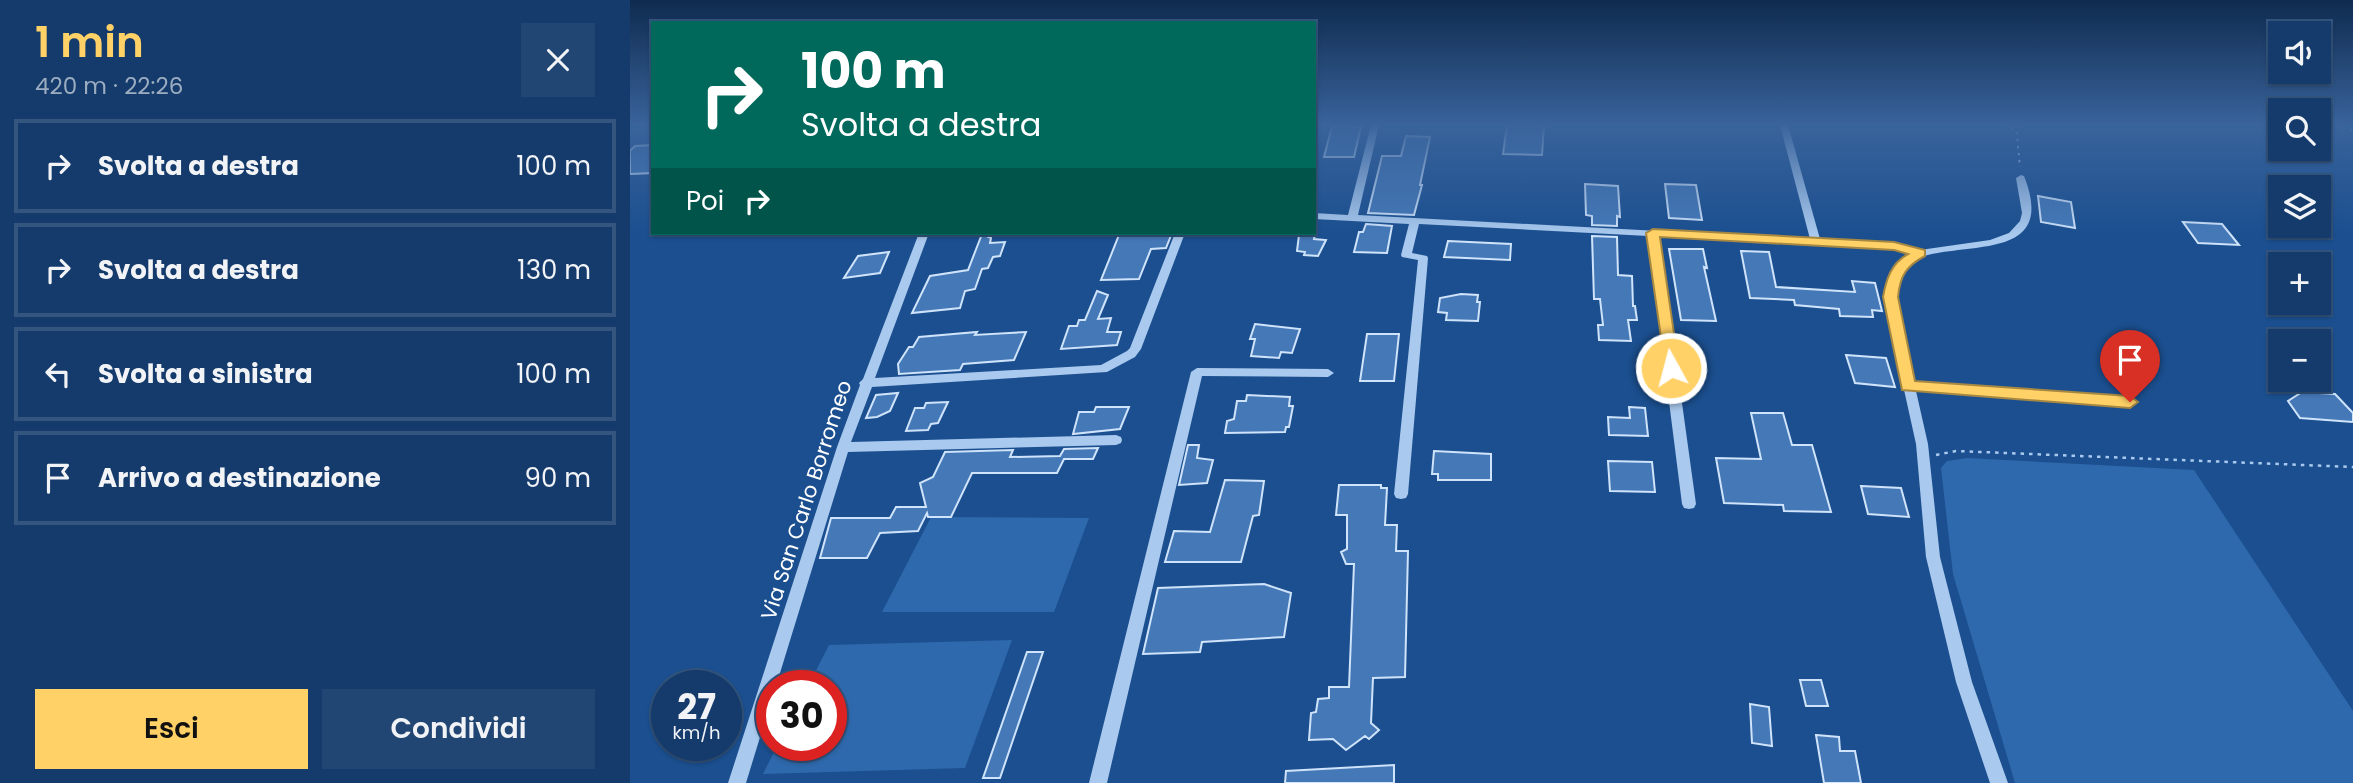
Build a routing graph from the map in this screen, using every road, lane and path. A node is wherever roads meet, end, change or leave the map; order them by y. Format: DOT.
graph roads {
  1 [pos="1366,162"];
  2 [pos="1794,162"];
  3 [pos="2019,162"];
  4 [pos="2021,178"];
  5 [pos="1316,216"];
  6 [pos="1352,218"];
  7 [pos="1415,222"];
  8 [pos="1653,233"];
  9 [pos="923,235"];
  10 [pos="1179,235"];
  11 [pos="1816,242"];
  12 [pos="1920,253"];
  13 [pos="1328,373"];
  14 [pos="865,383"];
  15 [pos="1908,386"];
  16 [pos="2130,402"];
  17 [pos="1116,440"];
  18 [pos="843,447"];
  19 [pos="1924,461"];
  20 [pos="2353,467"];
  21 [pos="1401,494"];
  22 [pos="1689,504"];
  23 [pos="737,783"];
  24 [pos="1098,783"];
  25 [pos="1999,783"];
  1 -- 6 [label="street"];
  2 -- 11 [label="street"];
  3 -- 4 [label="path"];
  4 -- 12 [label="street"];
  5 -- 6 [label="street"];
  6 -- 7 [label="street"];
  7 -- 8 [label="street"];
  7 -- 21 [label="street"];
  8 -- 11 [label="street"];
  8 -- 22 [label="street"];
  9 -- 14 [label="street, Via San Carlo Borromeo"];
  10 -- 14 [label="street"];
  11 -- 12 [label="street"];
  12 -- 15 [label="street"];
  13 -- 24 [label="street"];
  14 -- 18 [label="street, Via San Carlo Borromeo"];
  15 -- 16 [label="street"];
  15 -- 19 [label="street"];
  17 -- 18 [label="street"];
  18 -- 23 [label="street, Via San Carlo Borromeo"];
  19 -- 20 [label="path"];
  19 -- 25 [label="street"];
}
